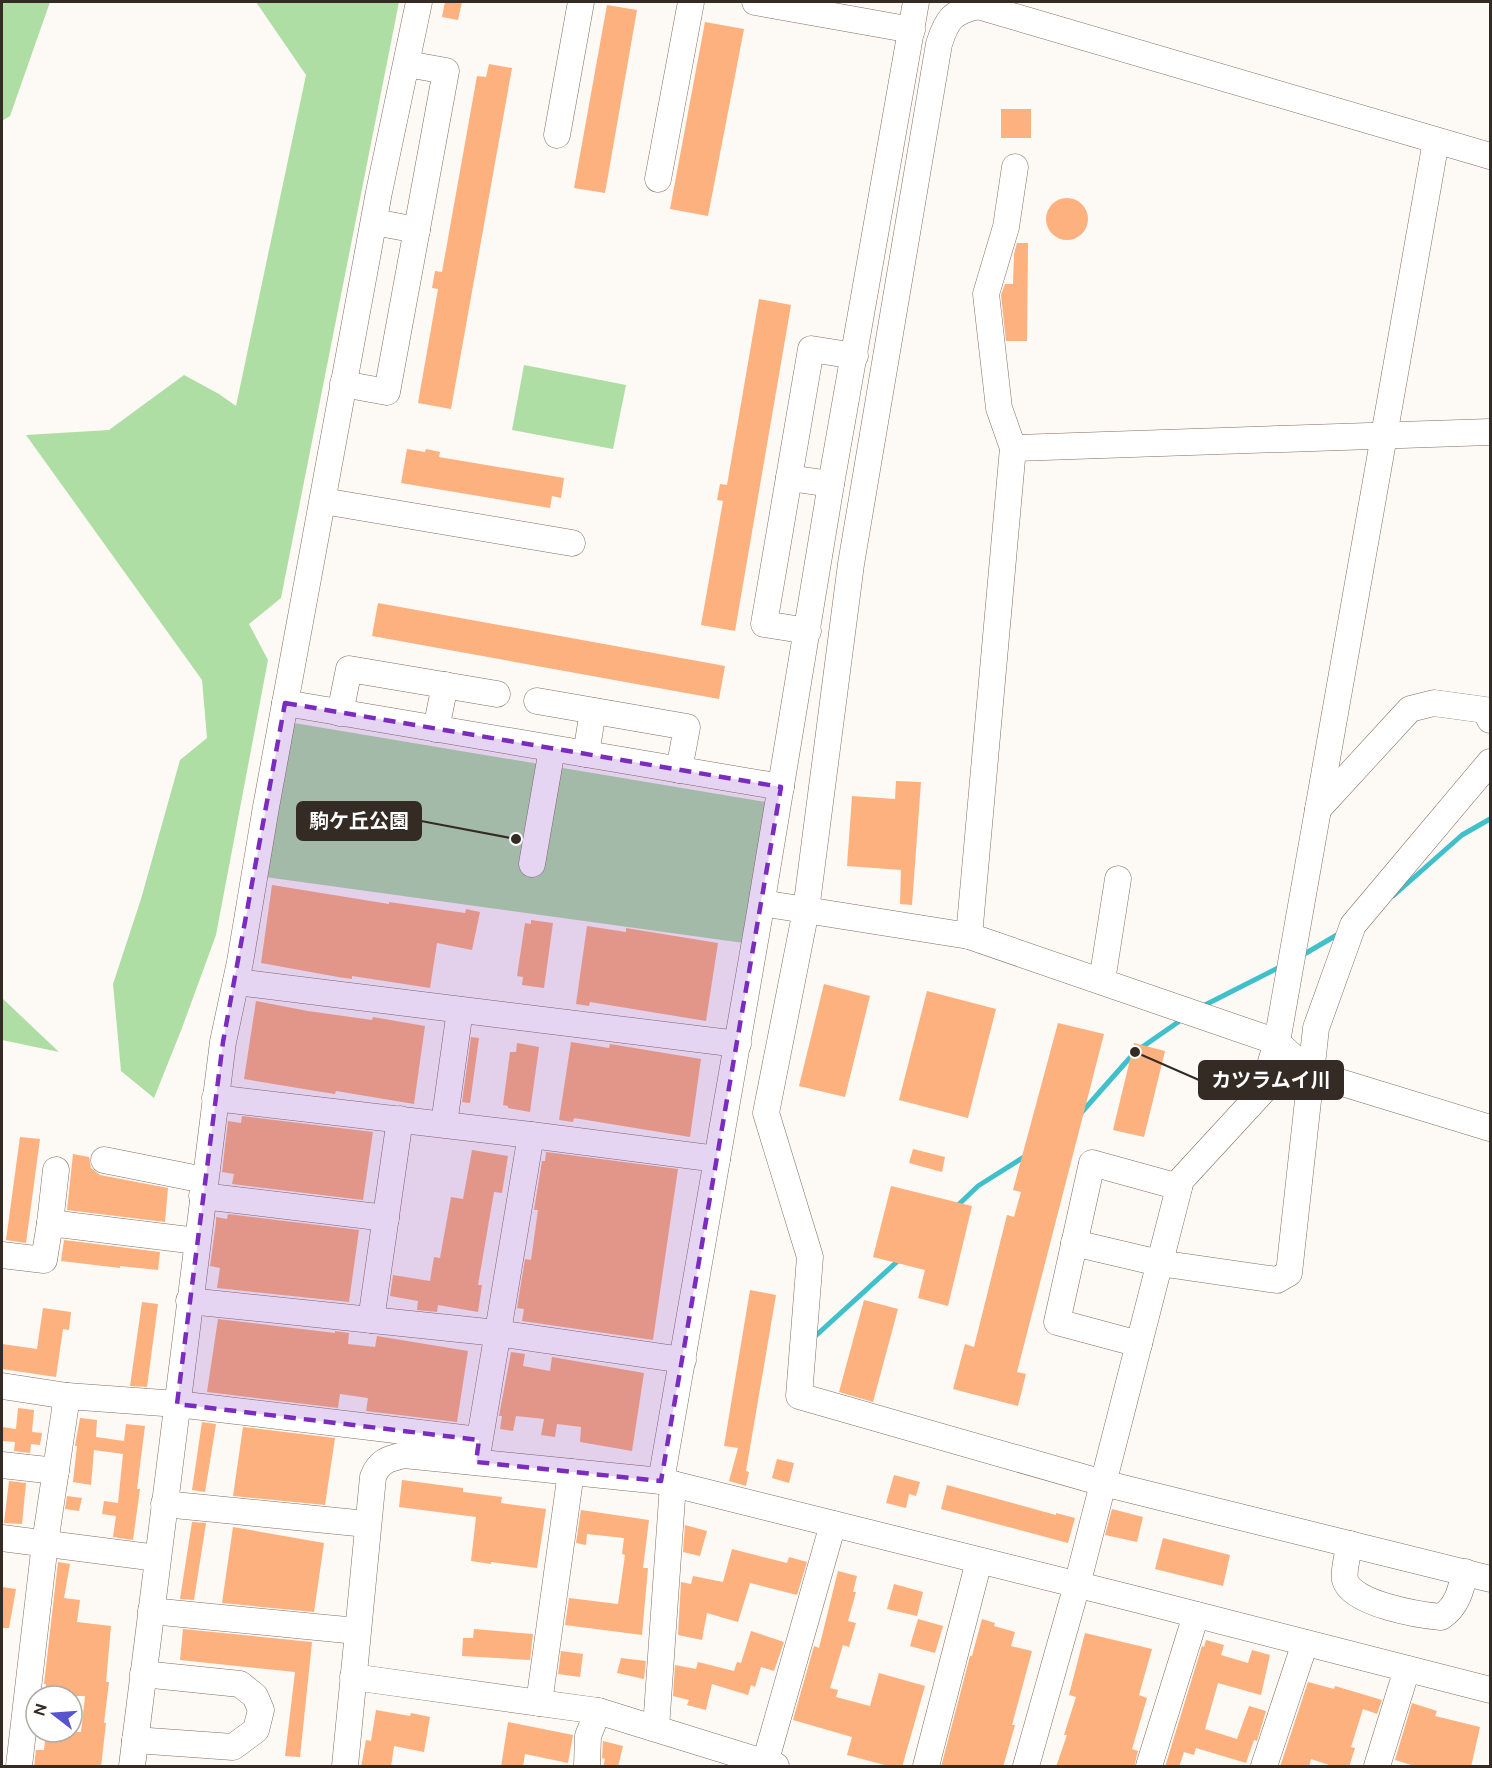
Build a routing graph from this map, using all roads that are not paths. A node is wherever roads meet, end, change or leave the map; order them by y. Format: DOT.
graph roads {
  1 [pos="419,2"];
  2 [pos="581,2"];
  3 [pos="691,2"];
  4 [pos="755,2"];
  5 [pos="916,2"];
  6 [pos="912,30"];
  7 [pos="407,64"];
  8 [pos="557,135"];
  9 [pos="1436,141"];
  10 [pos="1491,156"];
  11 [pos="1015,167"];
  12 [pos="658,179"];
  13 [pos="374,222"];
  14 [pos="417,230"];
  15 [pos="855,356"];
  16 [pos="344,384"];
  17 [pos="1491,432"];
  18 [pos="1383,436"];
  19 [pos="1013,448"];
  20 [pos="789,478"];
  21 [pos="831,484"];
  22 [pos="323,501"];
  23 [pos="572,543"];
  24 [pos="808,631"];
  25 [pos="445,685"];
  26 [pos="497,694"];
  27 [pos="537,701"];
  28 [pos="285,703"];
  29 [pos="593,711"];
  30 [pos="340,713"];
  31 [pos="1491,720"];
  32 [pos="436,729"];
  33 [pos="552,748"];
  34 [pos="586,754"];
  35 [pos="1491,762"];
  36 [pos="679,770"];
  37 [pos="781,788"];
  38 [pos="1318,809"];
  39 [pos="532,864"];
  40 [pos="1118,879"];
  41 [pos="762,903"];
  42 [pos="806,910"];
  43 [pos="969,936"];
  44 [pos="1102,981"];
  45 [pos="236,982"];
  46 [pos="460,1010"];
  47 [pos="1277,1042"];
  48 [pos="738,1044"];
  49 [pos="1310,1073"];
  50 [pos="215,1098"];
  51 [pos="400,1119"];
  52 [pos="444,1125"];
  53 [pos="1491,1128"];
  54 [pos="531,1135"];
  55 [pos="717,1159"];
  56 [pos="104,1160"];
  57 [pos="56,1170"];
  58 [pos="1179,1186"];
  59 [pos="203,1188"];
  60 [pos="386,1218"];
  61 [pos="50,1223"];
  62 [pos="197,1241"];
  63 [pos="1074,1243"];
  64 [pos="2,1255"];
  65 [pos="1160,1263"];
  66 [pos="189,1301"];
  67 [pos="371,1320"];
  68 [pos="497,1333"];
  69 [pos="1139,1344"];
  70 [pos="682,1360"];
  71 [pos="2,1386"];
  72 [pos="67,1396"];
  73 [pos="177,1404"];
  74 [pos="360,1426"];
  75 [pos="478,1451"];
  76 [pos="2,1465"];
  77 [pos="377,1466"];
  78 [pos="56,1471"];
  79 [pos="571,1472"];
  80 [pos="667,1483"];
  81 [pos="1103,1483"];
  82 [pos="164,1504"];
  83 [pos="367,1524"];
  84 [pos="832,1524"];
  85 [pos="2,1538"];
  86 [pos="45,1543"];
  87 [pos="1350,1544"];
  88 [pos="158,1558"];
  89 [pos="979,1561"];
  90 [pos="1465,1572"];
  91 [pos="1491,1579"];
  92 [pos="1077,1585"];
  93 [pos="151,1611"];
  94 [pos="1196,1615"];
  95 [pos="357,1631"];
  96 [pos="1305,1643"];
  97 [pos="1407,1669"];
  98 [pos="143,1674"];
  99 [pos="353,1677"];
  100 [pos="1491,1690"];
  101 [pos="539,1702"];
  102 [pos="598,1711"];
  103 [pos="656,1728"];
  104 [pos="135,1740"];
  105 [pos="771,1765"];
  106 [pos="19,1767"];
  107 [pos="132,1767"];
  108 [pos="345,1767"];
  109 [pos="587,1767"];
  110 [pos="926,1767"];
  111 [pos="1026,1767"];
  112 [pos="1149,1767"];
  113 [pos="1264,1767"];
  114 [pos="1377,1767"];
  1 -- 7 [label="street"];
  2 -- 8 [label="street"];
  3 -- 12 [label="street"];
  4 -- 6 [label="street"];
  5 -- 6 [label="street"];
  6 -- 15 [label="street"];
  7 -- 13 [label="street"];
  7 -- 14 [label="street"];
  9 -- 10 [label="street"];
  9 -- 18 [label="street"];
  9 -- 42 [label="street"];
  11 -- 19 [label="street"];
  13 -- 14 [label="street"];
  13 -- 16 [label="street"];
  14 -- 16 [label="street"];
  15 -- 20 [label="street"];
  15 -- 21 [label="street"];
  16 -- 22 [label="street"];
  17 -- 18 [label="street"];
  18 -- 19 [label="street"];
  18 -- 38 [label="street"];
  19 -- 43 [label="street"];
  20 -- 21 [label="street"];
  20 -- 24 [label="street"];
  21 -- 24 [label="street"];
  22 -- 23 [label="street"];
  22 -- 28 [label="street"];
  24 -- 37 [label="street"];
  25 -- 26 [label="street"];
  25 -- 30 [label="street"];
  25 -- 32 [label="street"];
  27 -- 29 [label="street"];
  28 -- 30 [label="street"];
  28 -- 45 [label="street"];
  29 -- 34 [label="street"];
  29 -- 36 [label="street"];
  30 -- 32 [label="street"];
  31 -- 38 [label="street"];
  32 -- 33 [label="street"];
  33 -- 34 [label="street"];
  33 -- 39 [label="street"];
  34 -- 36 [label="street"];
  35 -- 49 [label="street"];
  36 -- 37 [label="street"];
  37 -- 41 [label="street"];
  38 -- 47 [label="street"];
  40 -- 44 [label="street"];
  41 -- 42 [label="street"];
  41 -- 48 [label="street"];
  42 -- 43 [label="street"];
  42 -- 81 [label="street"];
  43 -- 44 [label="street"];
  44 -- 47 [label="street"];
  45 -- 46 [label="street"];
  45 -- 50 [label="street"];
  46 -- 48 [label="street"];
  46 -- 52 [label="street"];
  47 -- 49 [label="street"];
  47 -- 58 [label="street"];
  48 -- 55 [label="street"];
  49 -- 53 [label="street"];
  49 -- 65 [label="street"];
  50 -- 51 [label="street"];
  50 -- 59 [label="street"];
  51 -- 52 [label="street"];
  51 -- 60 [label="street"];
  52 -- 54 [label="street"];
  54 -- 55 [label="street"];
  54 -- 68 [label="street"];
  55 -- 70 [label="street"];
  56 -- 59 [label="street"];
  57 -- 61 [label="street"];
  58 -- 63 [label="street"];
  58 -- 65 [label="street"];
  59 -- 60 [label="street"];
  59 -- 62 [label="street"];
  60 -- 67 [label="street"];
  61 -- 62 [label="street"];
  61 -- 64 [label="street"];
  62 -- 66 [label="street"];
  63 -- 65 [label="street"];
  63 -- 69 [label="street"];
  65 -- 69 [label="street"];
  66 -- 67 [label="street"];
  66 -- 73 [label="street"];
  67 -- 68 [label="street"];
  68 -- 70 [label="street"];
  68 -- 75 [label="street"];
  69 -- 81 [label="street"];
  70 -- 80 [label="street"];
  71 -- 72 [label="street"];
  72 -- 73 [label="street"];
  72 -- 78 [label="street"];
  73 -- 74 [label="street"];
  73 -- 82 [label="street"];
  74 -- 75 [label="street"];
  74 -- 77 [label="street"];
  75 -- 77 [label="street"];
  75 -- 79 [label="street"];
  76 -- 78 [label="street"];
  77 -- 83 [label="street"];
  78 -- 86 [label="street"];
  79 -- 80 [label="street"];
  79 -- 101 [label="street"];
  80 -- 84 [label="street"];
  80 -- 103 [label="street"];
  81 -- 87 [label="street"];
  81 -- 92 [label="street"];
  82 -- 83 [label="street"];
  82 -- 88 [label="street"];
  83 -- 95 [label="street"];
  84 -- 89 [label="street"];
  84 -- 105 [label="street"];
  85 -- 86 [label="street"];
  86 -- 88 [label="street"];
  86 -- 106 [label="street"];
  87 -- 90 [label="street"];
  87 -- 90 [label="street"];
  88 -- 93 [label="street"];
  89 -- 92 [label="street"];
  89 -- 110 [label="street"];
  90 -- 91 [label="street"];
  92 -- 94 [label="street"];
  92 -- 111 [label="street"];
  93 -- 95 [label="street"];
  93 -- 98 [label="street"];
  94 -- 96 [label="street"];
  94 -- 112 [label="street"];
  95 -- 99 [label="street"];
  96 -- 97 [label="street"];
  96 -- 113 [label="street"];
  97 -- 100 [label="street"];
  97 -- 114 [label="street"];
  98 -- 104 [label="street"];
  98 -- 104 [label="street"];
  99 -- 101 [label="street"];
  99 -- 108 [label="street"];
  101 -- 102 [label="street"];
  102 -- 103 [label="street"];
  102 -- 109 [label="street"];
  103 -- 105 [label="street"];
  104 -- 107 [label="street"];
}
